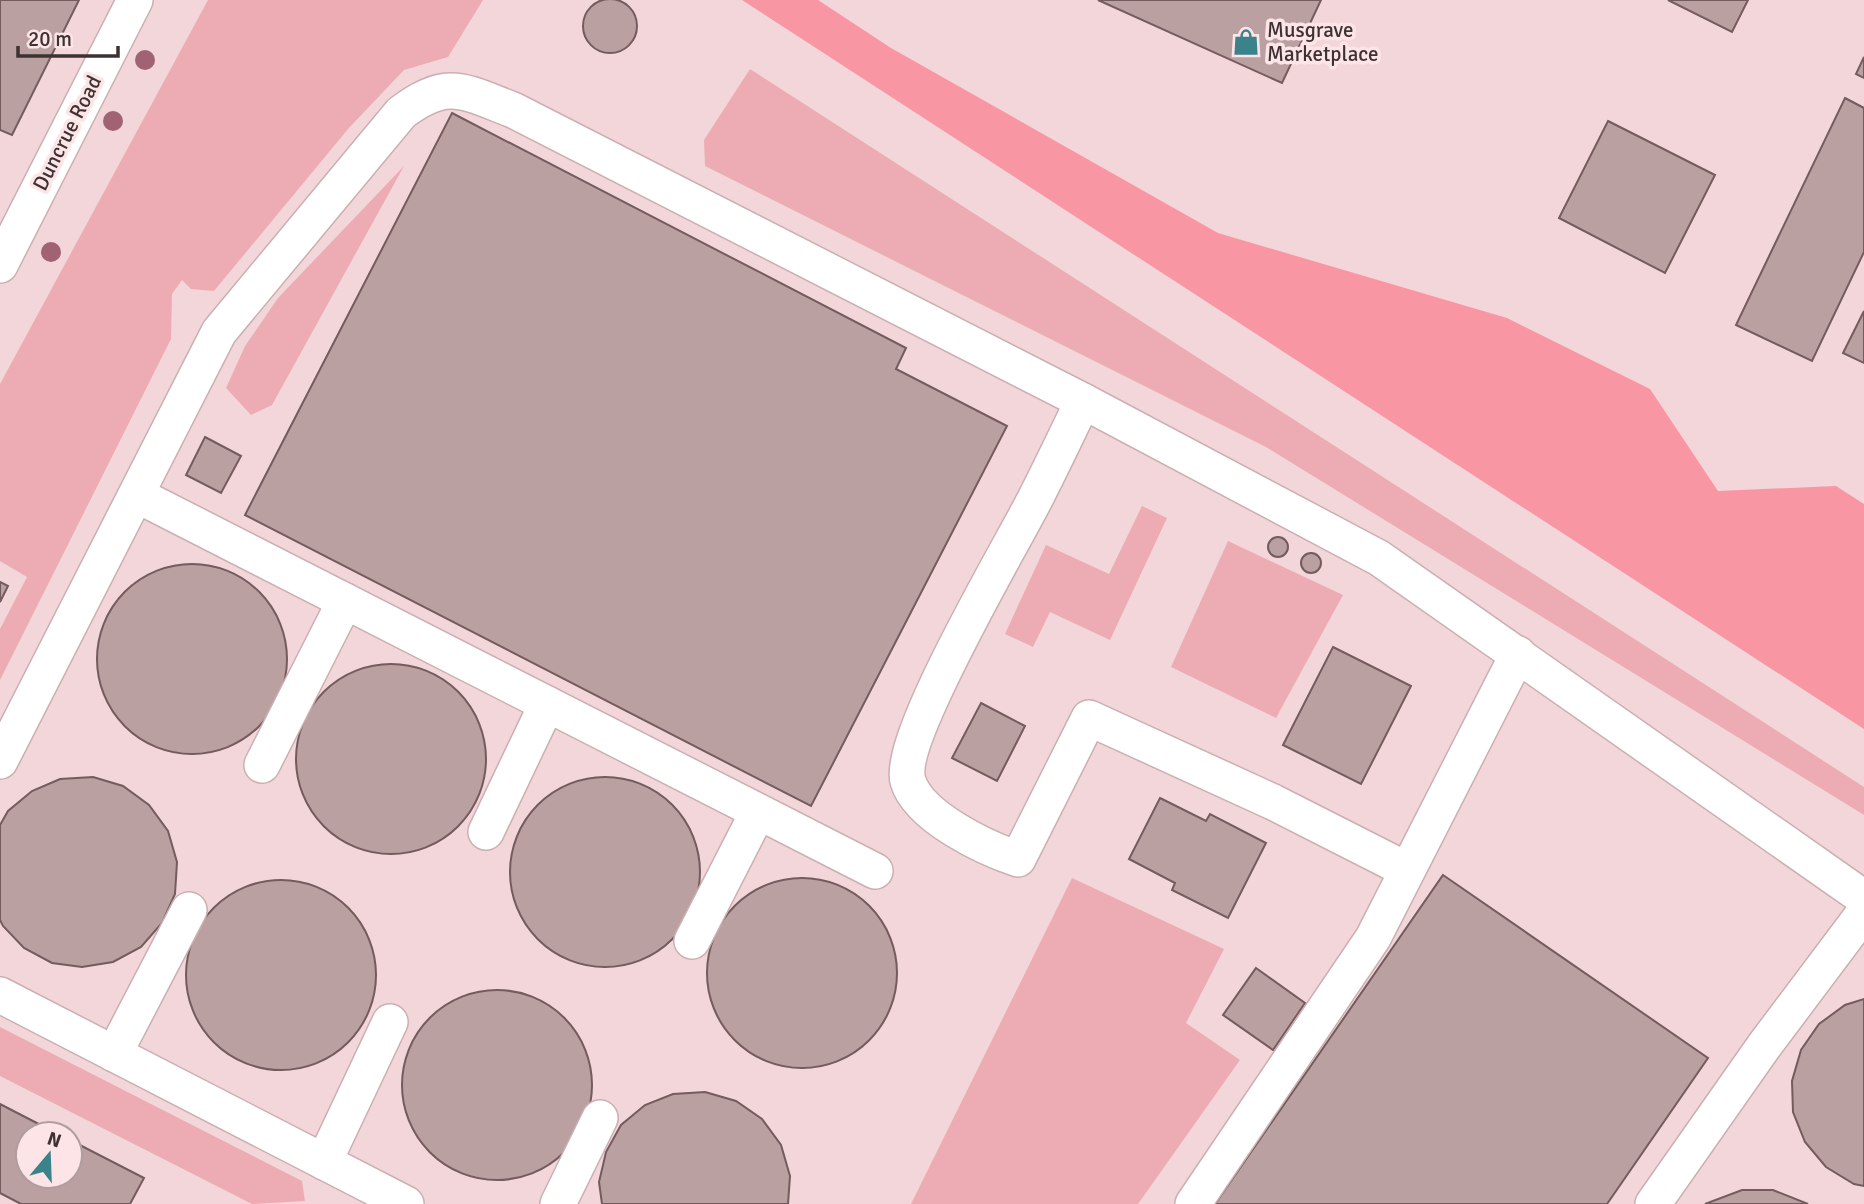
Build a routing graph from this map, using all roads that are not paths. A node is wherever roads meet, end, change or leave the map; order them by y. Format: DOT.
graph roads {
  1 [pos="135,0"];
  2 [pos="0,265"];
  3 [pos="1083,401"];
  4 [pos="137,495"];
  5 [pos="345,601"];
  6 [pos="1518,654"];
  7 [pos="547,704"];
  8 [pos="0,761"];
  9 [pos="262,765"];
  10 [pos="758,812"];
  11 [pos="486,832"];
  12 [pos="1405,870"];
  13 [pos="875,871"];
  14 [pos="1864,898"];
  15 [pos="190,910"];
  16 [pos="1864,913"];
  17 [pos="692,941"];
  18 [pos="0,995"];
  19 [pos="390,1022"];
  20 [pos="114,1054"];
  21 [pos="600,1118"];
  22 [pos="324,1162"];
  23 [pos="406,1204"];
  24 [pos="558,1204"];
  25 [pos="1193,1204"];
  26 [pos="1653,1204"];
  1 -- 2 [label="street, Duncrue Road"];
  3 -- 4 [label="street"];
  3 -- 6 [label="street"];
  3 -- 12 [label="street"];
  4 -- 5 [label="street"];
  4 -- 8 [label="street"];
  5 -- 7 [label="street"];
  5 -- 9 [label="street"];
  6 -- 12 [label="street"];
  6 -- 14 [label="street"];
  7 -- 10 [label="street"];
  7 -- 11 [label="street"];
  10 -- 13 [label="street"];
  10 -- 17 [label="street"];
  12 -- 25 [label="street"];
  15 -- 20 [label="street"];
  16 -- 26 [label="street"];
  18 -- 20 [label="street"];
  19 -- 22 [label="street"];
  20 -- 22 [label="street"];
  21 -- 24 [label="street"];
  22 -- 23 [label="street"];
}
